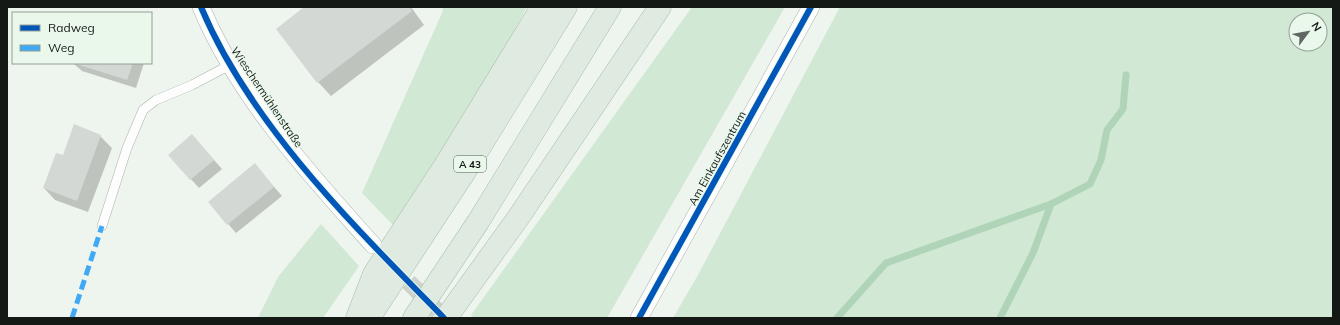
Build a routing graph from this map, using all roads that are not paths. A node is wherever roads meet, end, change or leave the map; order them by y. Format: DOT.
graph roads {
  1 [pos="201,7"];
  2 [pos="542,7"];
  3 [pos="566,7"];
  4 [pos="610,7"];
  5 [pos="660,7"];
  6 [pos="811,7"];
  7 [pos="230,65"];
  8 [pos="102,226"];
  9 [pos="373,245"];
  10 [pos="357,318"];
  11 [pos="369,318"];
  12 [pos="414,318"];
  13 [pos="446,318"];
  14 [pos="639,318"];
  1 -- 7 [label="street, Wieschermühlenstraße"];
  2 -- 10 [label="highway"];
  3 -- 11 [label="highway, A 43"];
  4 -- 12 [label="highway"];
  5 -- 13 [label="highway"];
  6 -- 14 [label="street, Am Einkaufszentrum"];
  7 -- 8 [label="lane, Wieschermühlenstraße"];
  7 -- 9 [label="street, Wieschermühlenstraße"];
}
